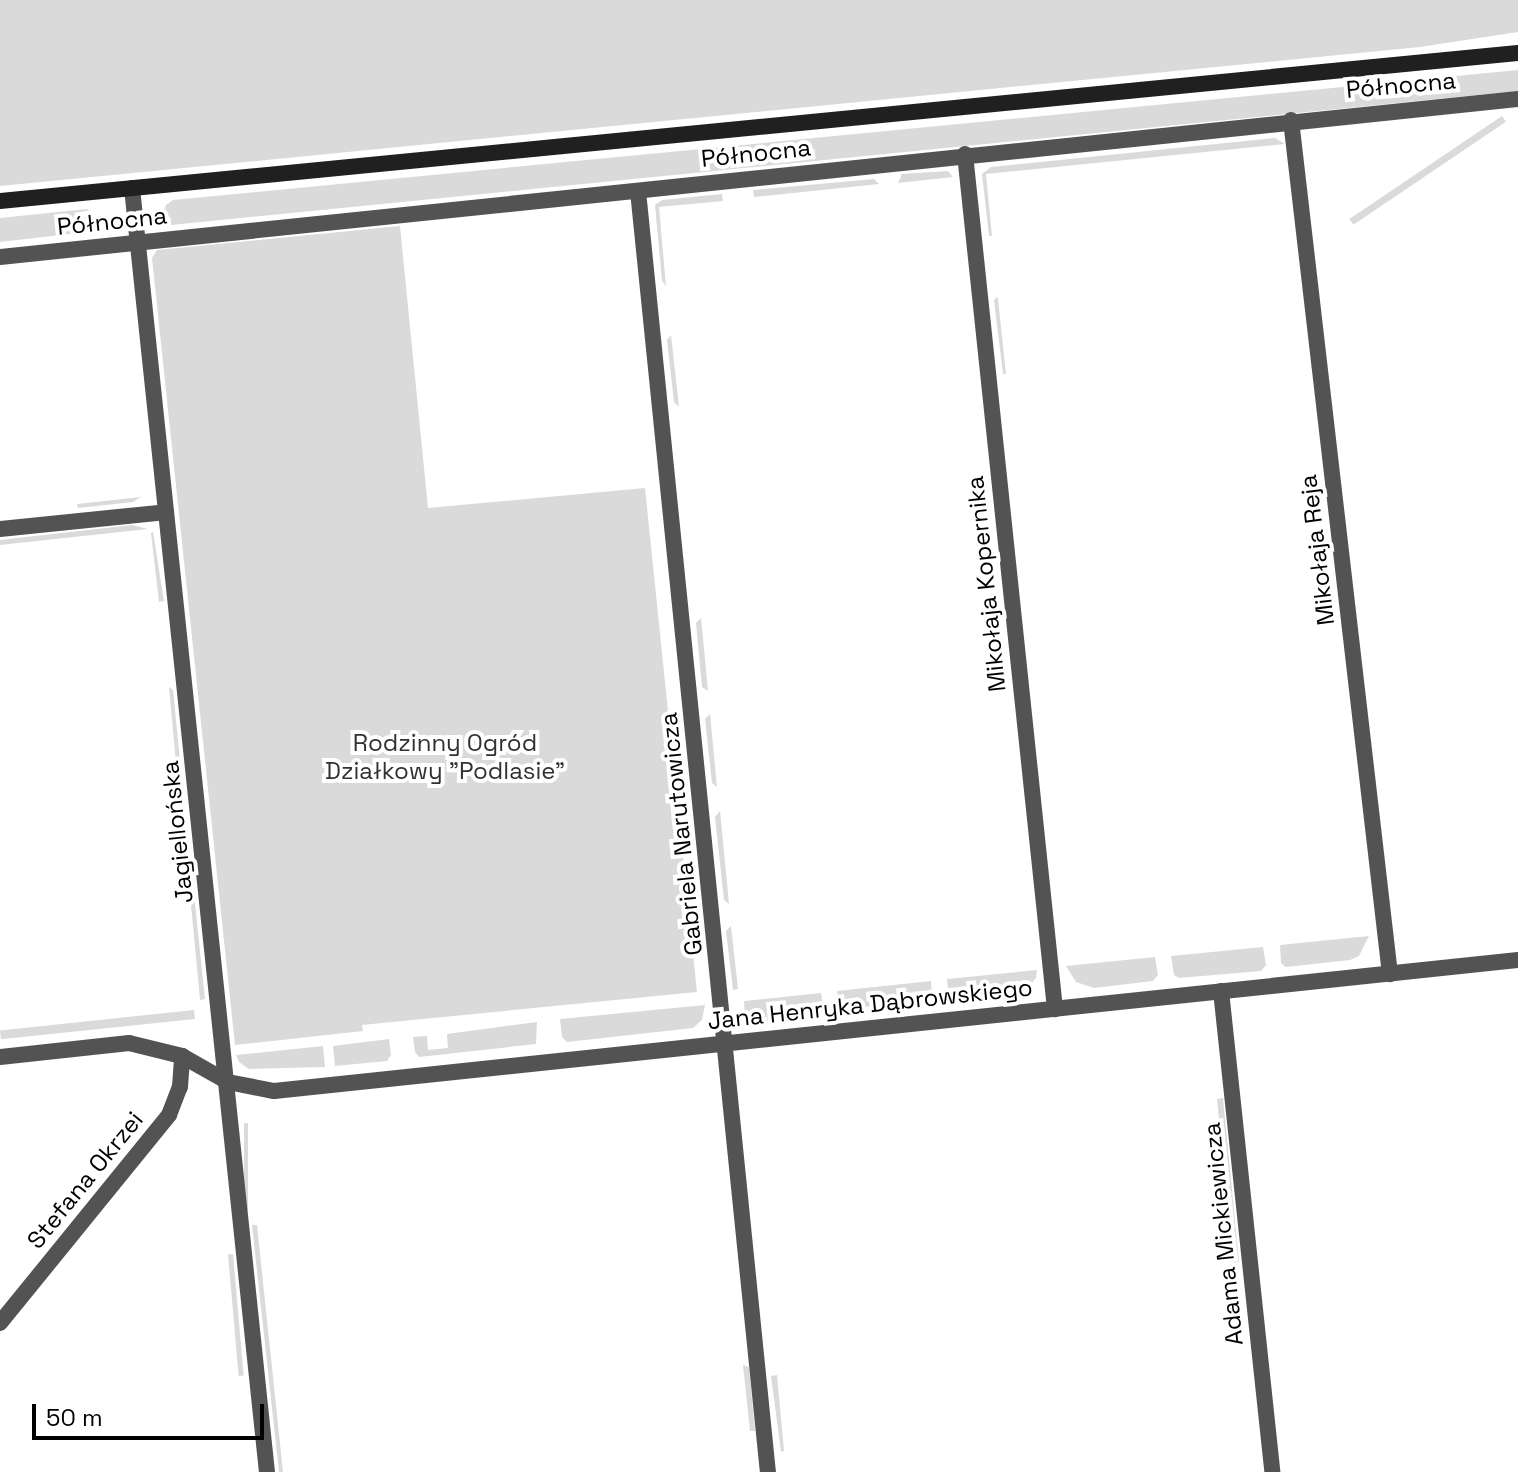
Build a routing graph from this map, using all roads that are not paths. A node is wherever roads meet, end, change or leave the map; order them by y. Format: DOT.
graph roads {
  1 [pos="1518,53"];
  2 [pos="1518,99"];
  3 [pos="1291,120"];
  4 [pos="965,154"];
  5 [pos="132,188"];
  6 [pos="638,191"];
  7 [pos="0,201"];
  8 [pos="137,243"];
  9 [pos="0,257"];
  10 [pos="166,512"];
  11 [pos="0,529"];
  12 [pos="1518,960"];
  13 [pos="1390,974"];
  14 [pos="1221,991"];
  15 [pos="1055,1009"];
  16 [pos="727,1043"];
  17 [pos="182,1056"];
  18 [pos="0,1057"];
  19 [pos="228,1082"];
  20 [pos="0,1323"];
  21 [pos="267,1472"];
  22 [pos="768,1472"];
  23 [pos="1272,1472"];
  1 -- 5 [label="main road, Północna"];
  2 -- 3 [label="street, Północna"];
  3 -- 4 [label="street, Północna"];
  3 -- 13 [label="street, Mikołaja Reja"];
  4 -- 6 [label="street, Północna"];
  4 -- 15 [label="street, Mikołaja Kopernika"];
  5 -- 7 [label="main road, Północna"];
  5 -- 8 [label="street, Jagiellońska"];
  6 -- 8 [label="street, Północna"];
  6 -- 16 [label="street, Gabriela Narutowicza"];
  8 -- 9 [label="street, Północna"];
  8 -- 10 [label="street, Jagiellońska"];
  10 -- 11 [label="street"];
  10 -- 19 [label="street, Jagiellońska"];
  12 -- 13 [label="street, Jana Henryka Dąbrowskiego"];
  13 -- 14 [label="street, Jana Henryka Dąbrowskiego"];
  14 -- 15 [label="street, Jana Henryka Dąbrowskiego"];
  14 -- 23 [label="street, Adama Mickiewicza"];
  15 -- 16 [label="street, Jana Henryka Dąbrowskiego"];
  16 -- 19 [label="street, Jana Henryka Dąbrowskiego"];
  16 -- 22 [label="street, Gabriela Narutowicza"];
  17 -- 18 [label="street, Jana Henryka Dąbrowskiego"];
  17 -- 19 [label="street, Jana Henryka Dąbrowskiego"];
  17 -- 20 [label="street, Stefana Okrzei"];
  19 -- 21 [label="street, Jagiellońska"];
}
